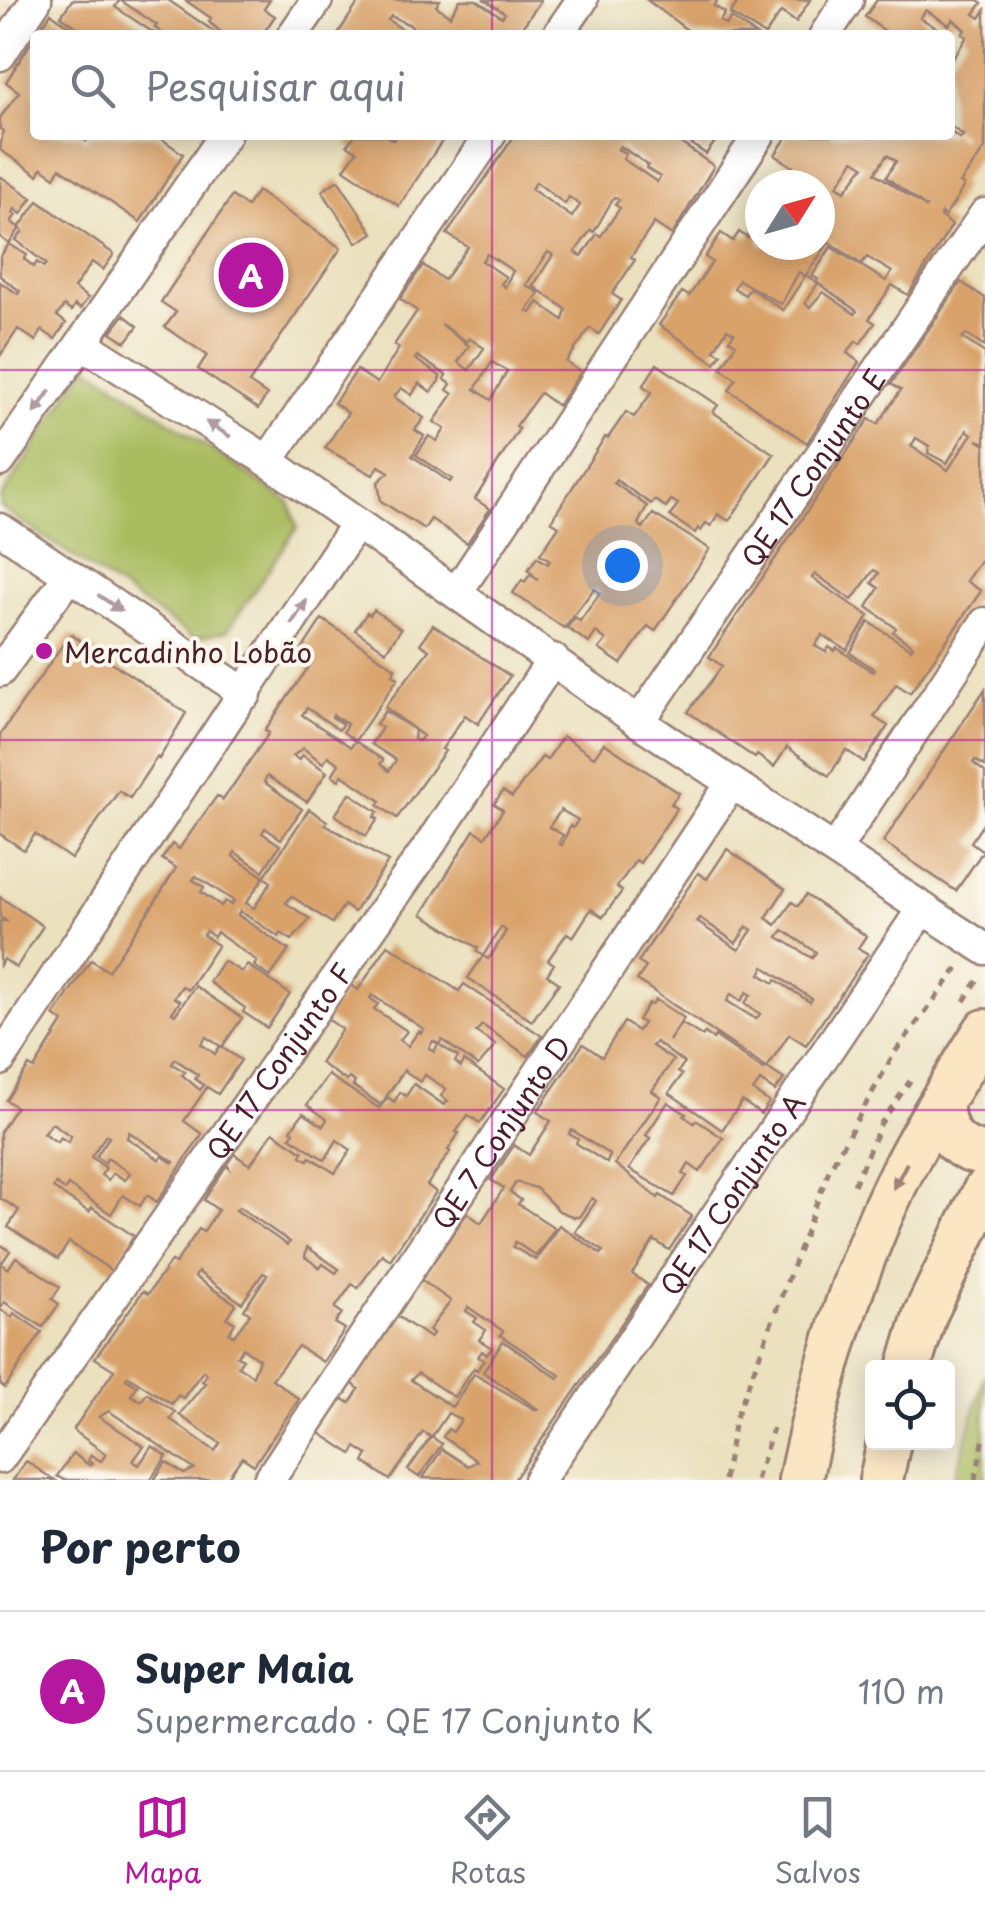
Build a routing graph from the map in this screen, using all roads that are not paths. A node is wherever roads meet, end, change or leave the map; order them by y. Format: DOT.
graph roads {
  1 [pos="36,0"];
  2 [pos="317,0"];
  3 [pos="582,0"];
  4 [pos="848,0"];
  5 [pos="297,30"];
  6 [pos="561,30"];
  7 [pos="828,30"];
  8 [pos="0,55"];
  9 [pos="223,140"];
  10 [pos="487,140"];
  11 [pos="756,140"];
  12 [pos="985,214"];
  13 [pos="83,344"];
  14 [pos="0,461"];
  15 [pos="268,461"];
  16 [pos="356,524"];
  17 [pos="0,529"];
  18 [pos="70,576"];
  19 [pos="457,592"];
  20 [pos="985,623"];
  21 [pos="552,659"];
  22 [pos="0,671"];
  23 [pos="246,694"];
  24 [pos="640,722"];
  25 [pos="730,784"];
  26 [pos="835,850"];
  27 [pos="923,908"];
  28 [pos="981,946"];
  29 [pos="985,1032"];
  30 [pos="0,1060"];
  31 [pos="942,1100"];
  32 [pos="985,1154"];
  33 [pos="985,1190"];
  34 [pos="911,1360"];
  35 [pos="888,1450"];
  36 [pos="0,1458"];
  37 [pos="270,1480"];
  38 [pos="539,1480"];
  39 [pos="800,1480"];
  40 [pos="881,1480"];
  1 -- 8 [label="street"];
  2 -- 5 [label="street"];
  3 -- 6 [label="street"];
  4 -- 7 [label="street"];
  9 -- 13 [label="street"];
  10 -- 15 [label="street"];
  11 -- 19 [label="street"];
  12 -- 24 [label="street, QE 17 Conjunto E"];
  13 -- 14 [label="street, one-way"];
  15 -- 13 [label="street, one-way"];
  15 -- 16 [label="street"];
  16 -- 19 [label="street"];
  23 -- 16 [label="street, one-way"];
  17 -- 18 [label="street"];
  18 -- 22 [label="street"];
  18 -- 23 [label="street, one-way"];
  19 -- 21 [label="street"];
  20 -- 26 [label="street"];
  21 -- 24 [label="street"];
  21 -- 36 [label="street, QE 17 Conjunto F"];
  23 -- 30 [label="street"];
  24 -- 25 [label="street"];
  25 -- 26 [label="street"];
  25 -- 37 [label="street, QE 7 Conjunto D"];
  26 -- 27 [label="street"];
  27 -- 28 [label="street"];
  27 -- 38 [label="street, QE 17 Conjunto A"];
  29 -- 31 [label="main road"];
  31 -- 32 [label="main road"];
  31 -- 39 [label="main road, one-way"];
  33 -- 34 [label="main road"];
  35 -- 40 [label="main road"];
}
